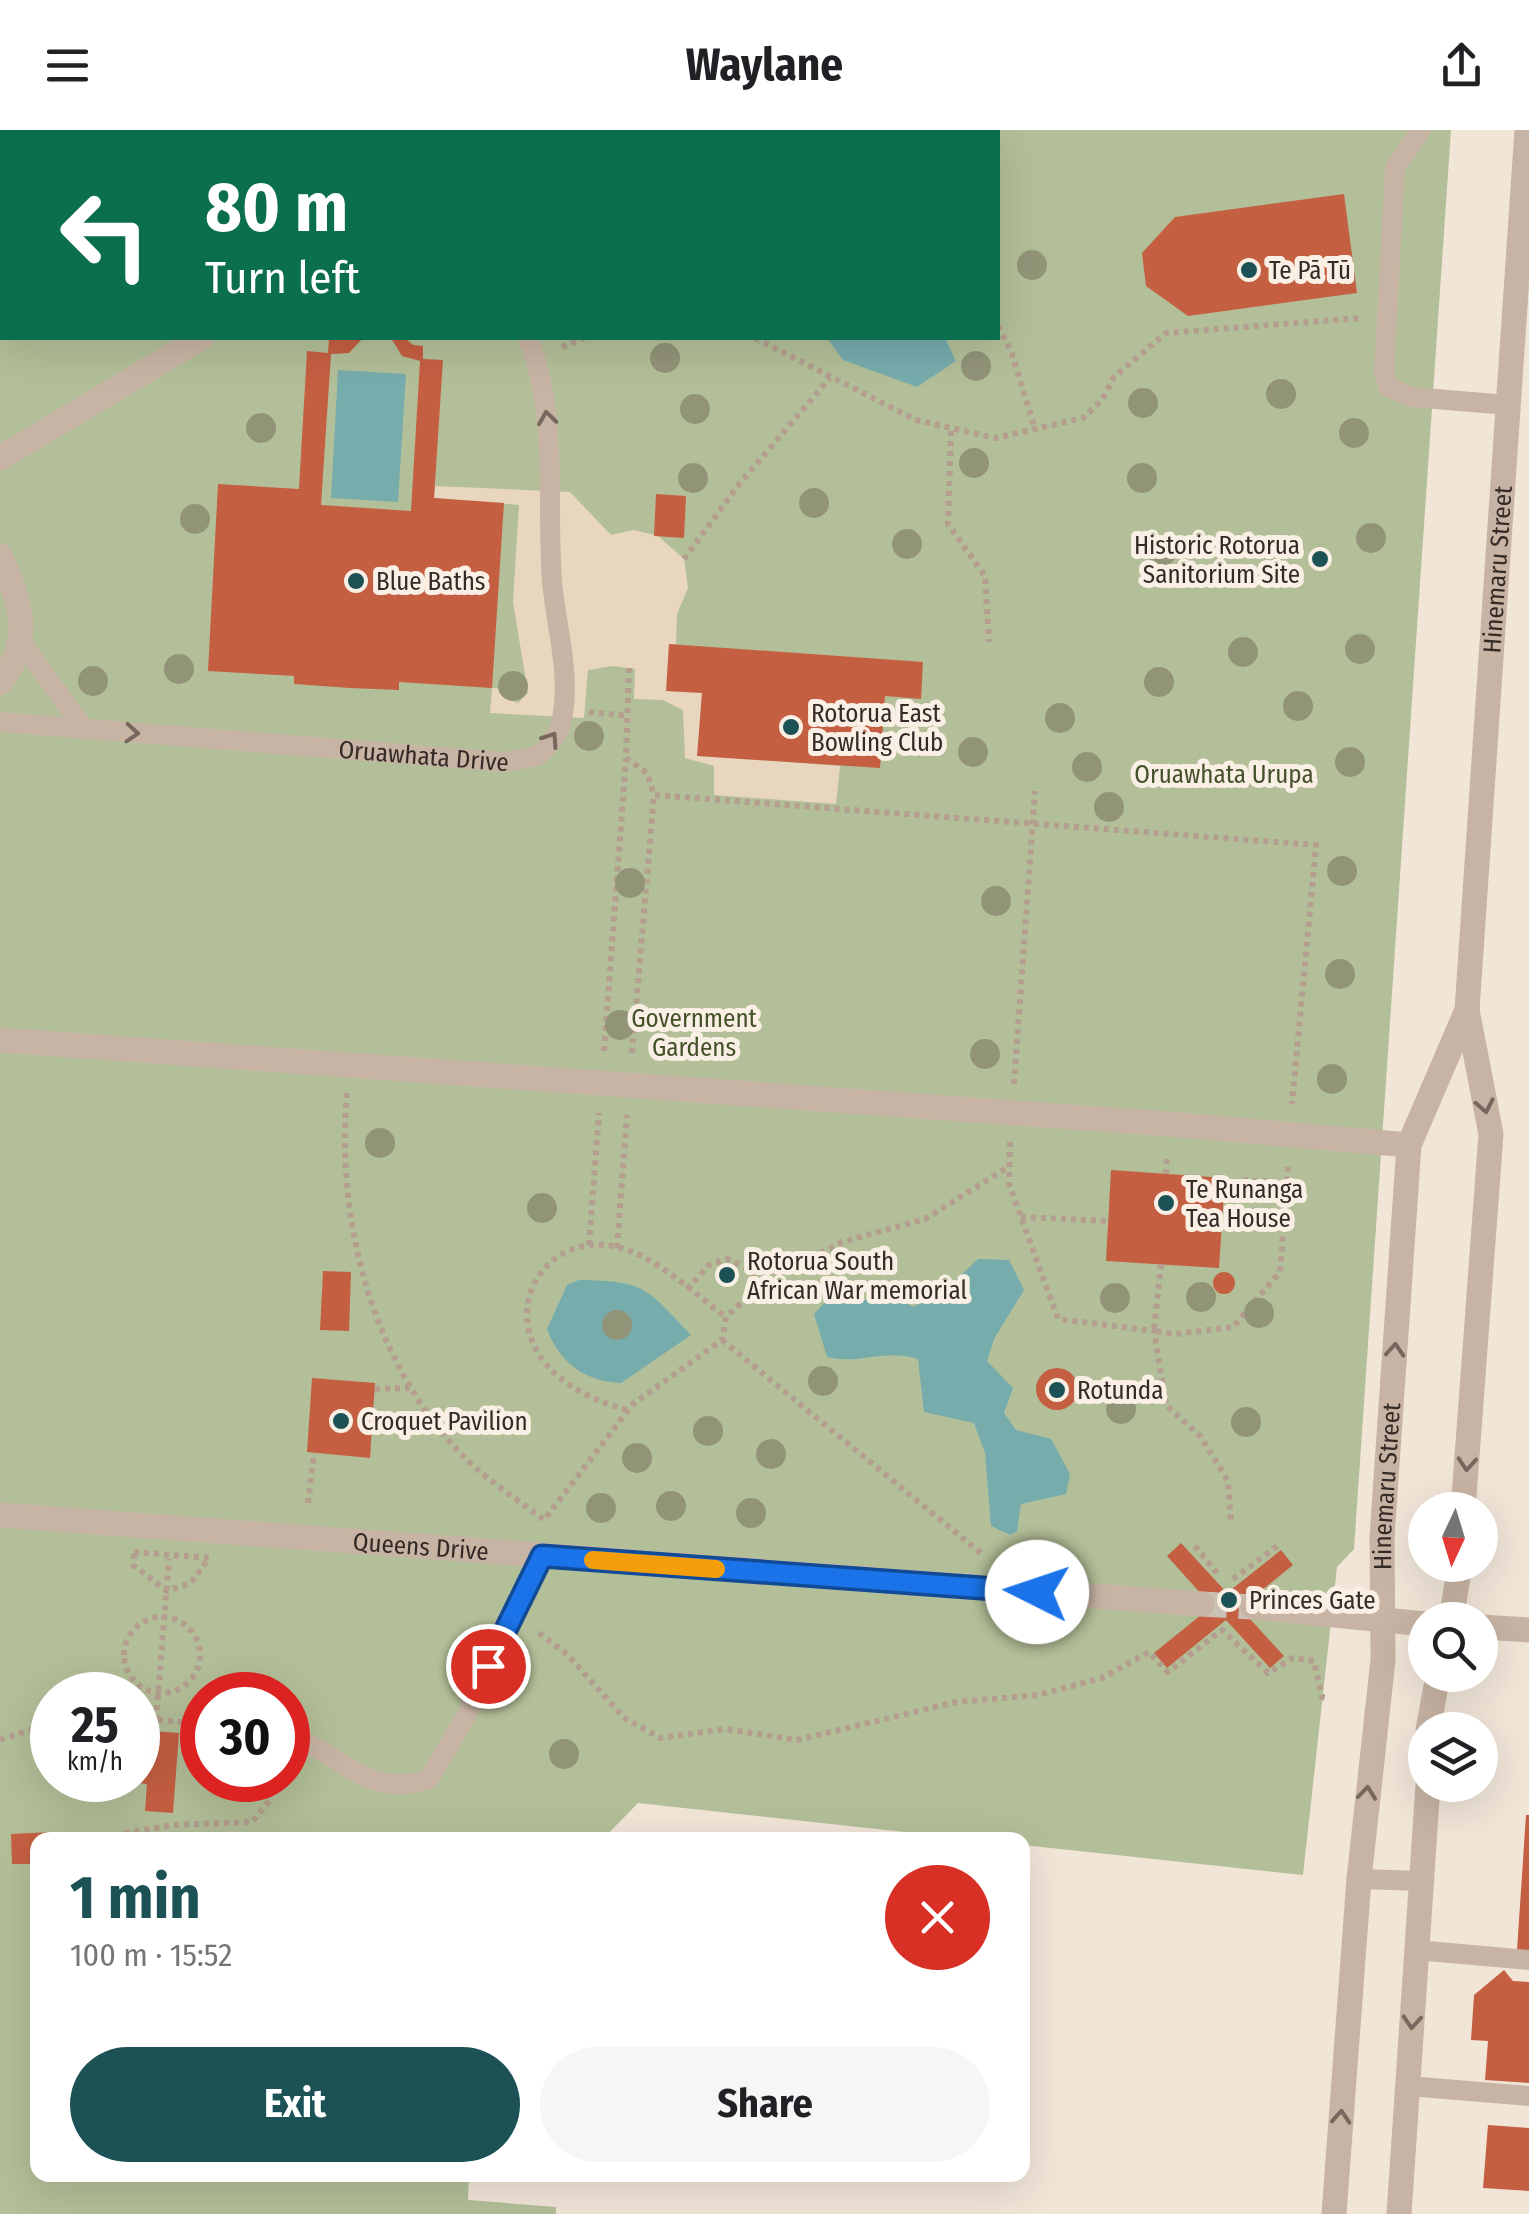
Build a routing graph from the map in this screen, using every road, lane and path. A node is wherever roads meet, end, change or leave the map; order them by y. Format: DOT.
graph roads {
  1 [pos="1422,130"];
  2 [pos="1526,130"];
  3 [pos="1523,279"];
  4 [pos="1387,317"];
  5 [pos="1521,328"];
  6 [pos="1000,330"];
  7 [pos="198,340"];
  8 [pos="529,340"];
  9 [pos="759,340"];
  10 [pos="830,378"];
  11 [pos="1508,406"];
  12 [pos="950,431"];
  13 [pos="1036,432"];
  14 [pos="0,458"];
  15 [pos="0,556"];
  16 [pos="684,559"];
  17 [pos="990,642"];
  18 [pos="22,643"];
  19 [pos="629,668"];
  20 [pos="0,683"];
  21 [pos="585,712"];
  22 [pos="628,716"];
  23 [pos="0,722"];
  24 [pos="85,730"];
  25 [pos="626,758"];
  26 [pos="1035,791"];
  27 [pos="654,795"];
  28 [pos="1034,824"];
  29 [pos="1467,1010"];
  30 [pos="0,1040"];
  31 [pos="349,1067"];
  32 [pos="602,1084"];
  33 [pos="629,1086"];
  34 [pos="1012,1114"];
  35 [pos="1290,1134"];
  36 [pos="1409,1145"];
  37 [pos="1008,1167"];
  38 [pos="1287,1182"];
  39 [pos="1224,1186"];
  40 [pos="1021,1217"];
  41 [pos="1108,1221"];
  42 [pos="589,1245"];
  43 [pos="617,1248"];
  44 [pos="1161,1264"];
  45 [pos="762,1283"];
  46 [pos="687,1289"];
  47 [pos="726,1316"];
  48 [pos="1154,1331"];
  49 [pos="722,1340"];
  50 [pos="412,1388"];
  51 [pos="375,1389"];
  52 [pos="627,1410"];
  53 [pos="314,1453"];
  54 [pos="1465,1492"];
  55 [pos="308,1503"];
  56 [pos="0,1515"];
  57 [pos="1232,1522"];
  58 [pos="1280,1544"];
  59 [pos="1194,1546"];
  60 [pos="170,1553"];
  61 [pos="542,1556"];
  62 [pos="992,1561"];
  63 [pos="166,1591"];
  64 [pos="1202,1604"];
  65 [pos="1253,1606"];
  66 [pos="164,1617"];
  67 [pos="1384,1622"];
  68 [pos="1408,1623"];
  69 [pos="526,1624"];
  70 [pos="1498,1628"];
  71 [pos="1529,1630"];
  72 [pos="128,1672"];
  73 [pos="160,1672"];
  74 [pos="160,1692"];
  75 [pos="1327,1698"];
  76 [pos="30,1730"];
  77 [pos="0,1740"];
  78 [pos="310,1748"];
  79 [pos="269,1802"];
  80 [pos="1427,1802"];
  81 [pos="132,1832"];
  82 [pos="1358,1879"];
  83 [pos="1421,1881"];
  84 [pos="1416,1950"];
  85 [pos="1529,1960"];
  86 [pos="1408,2086"];
  87 [pos="1529,2096"];
  88 [pos="1334,2214"];
  89 [pos="1399,2214"];
  1 -- 4 [label="lane"];
  2 -- 3 [label="street, Hinemaru Street"];
  3 -- 5 [label="street, Hinemaru Street"];
  4 -- 11 [label="lane"];
  4 -- 13 [label="path"];
  5 -- 11 [label="street, Hinemaru Street"];
  6 -- 13 [label="path"];
  7 -- 14 [label="street"];
  24 -- 8 [label="lane, Oruawhata Drive, one-way"];
  9 -- 10 [label="path"];
  10 -- 12 [label="path"];
  10 -- 16 [label="path"];
  11 -- 29 [label="street, Hinemaru Street"];
  12 -- 13 [label="path"];
  12 -- 17 [label="path"];
  15 -- 18 [label="street"];
  18 -- 20 [label="street"];
  18 -- 24 [label="lane"];
  19 -- 22 [label="path"];
  21 -- 22 [label="path"];
  22 -- 25 [label="path"];
  23 -- 24 [label="lane, Oruawhata Drive"];
  25 -- 27 [label="path"];
  25 -- 32 [label="path"];
  26 -- 28 [label="path"];
  27 -- 28 [label="path"];
  27 -- 33 [label="path"];
  28 -- 34 [label="path"];
  28 -- 35 [label="path"];
  29 -- 36 [label="street, Hinemaru Street"];
  29 -- 54 [label="street, Hinemaru Street, one-way"];
  30 -- 31 [label="street"];
  31 -- 32 [label="street"];
  31 -- 50 [label="path"];
  32 -- 33 [label="street"];
  32 -- 42 [label="path"];
  33 -- 34 [label="street"];
  33 -- 43 [label="path"];
  34 -- 35 [label="street"];
  34 -- 37 [label="path"];
  35 -- 36 [label="street"];
  35 -- 38 [label="path"];
  67 -- 36 [label="street, Hinemaru Street, one-way"];
  37 -- 40 [label="path"];
  37 -- 45 [label="path"];
  38 -- 39 [label="path"];
  38 -- 48 [label="path"];
  40 -- 41 [label="path"];
  40 -- 48 [label="path"];
  42 -- 43 [label="path"];
  42 -- 52 [label="path"];
  43 -- 46 [label="path"];
  44 -- 48 [label="path"];
  45 -- 46 [label="path"];
  45 -- 47 [label="path"];
  46 -- 47 [label="path"];
  47 -- 49 [label="path"];
  48 -- 57 [label="path"];
  49 -- 52 [label="path"];
  49 -- 62 [label="path"];
  50 -- 51 [label="path"];
  50 -- 52 [label="path"];
  53 -- 55 [label="path"];
  56 -- 61 [label="street, Queens Drive"];
  58 -- 59 [label="path"];
  60 -- 63 [label="path"];
  60 -- 63 [label="path"];
  60 -- 63 [label="path"];
  61 -- 64 [label="street, Queens Drive"];
  61 -- 78 [label="lane"];
  63 -- 66 [label="path"];
  65 -- 67 [label="street"];
  66 -- 72 [label="path"];
  66 -- 73 [label="path"];
  66 -- 74 [label="path"];
  67 -- 68 [label="street"];
  82 -- 67 [label="street, Hinemaru Street, one-way"];
  69 -- 75 [label="path"];
  70 -- 71 [label="street"];
  76 -- 77 [label="path"];
  79 -- 81 [label="path"];
  80 -- 83 [label="street"];
  82 -- 83 [label="lane"];
  88 -- 82 [label="street, Hinemaru Street, one-way"];
  83 -- 84 [label="street"];
  84 -- 85 [label="lane"];
  84 -- 86 [label="street, one-way"];
  86 -- 87 [label="lane"];
  86 -- 89 [label="street"];
}
